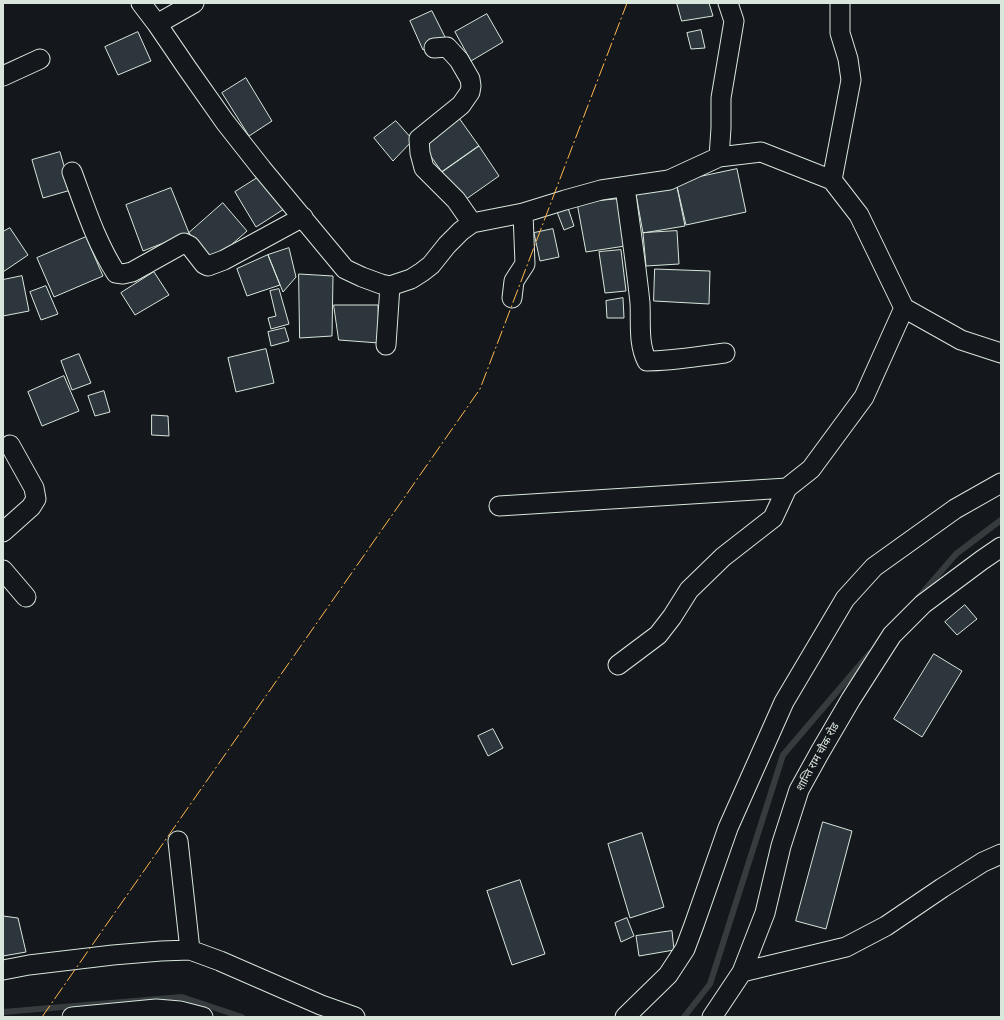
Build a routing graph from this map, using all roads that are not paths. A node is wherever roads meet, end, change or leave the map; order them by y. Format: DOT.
graph roads {
  1 [pos="141,3"];
  2 [pos="194,3"];
  3 [pos="728,3"];
  4 [pos="840,3"];
  5 [pos="157,24"];
  6 [pos="434,48"];
  7 [pos="40,59"];
  8 [pos="3,76"];
  9 [pos="719,157"];
  10 [pos="72,172"];
  11 [pos="832,180"];
  12 [pos="625,187"];
  13 [pos="523,213"];
  14 [pos="303,217"];
  15 [pos="472,223"];
  16 [pos="390,286"];
  17 [pos="512,298"];
  18 [pos="904,308"];
  19 [pos="386,345"];
  20 [pos="725,353"];
  21 [pos="1001,353"];
  22 [pos="10,445"];
  23 [pos="1001,483"];
  24 [pos="787,488"];
  25 [pos="499,506"];
  26 [pos="3,532"];
  27 [pos="1001,547"];
  28 [pos="3,570"];
  29 [pos="26,597"];
  30 [pos="618,665"];
  31 [pos="178,841"];
  32 [pos="1001,854"];
  33 [pos="190,950"];
  34 [pos="3,970"];
  35 [pos="742,972"];
  36 [pos="72,1017"];
  37 [pos="203,1017"];
  38 [pos="354,1017"];
  39 [pos="625,1017"];
  40 [pos="712,1017"];
  1 -- 5 [label="street"];
  2 -- 5 [label="street"];
  3 -- 9 [label="street"];
  4 -- 11 [label="street"];
  5 -- 14 [label="street"];
  6 -- 15 [label="street"];
  7 -- 8 [label="street"];
  9 -- 11 [label="street"];
  9 -- 12 [label="street"];
  10 -- 14 [label="street"];
  11 -- 18 [label="street"];
  12 -- 13 [label="street"];
  12 -- 20 [label="street"];
  13 -- 15 [label="street"];
  13 -- 17 [label="street"];
  14 -- 16 [label="street"];
  15 -- 16 [label="street"];
  16 -- 19 [label="street"];
  18 -- 21 [label="street"];
  18 -- 24 [label="street"];
  22 -- 26 [label="street"];
  23 -- 39 [label="street"];
  24 -- 25 [label="street"];
  24 -- 30 [label="street"];
  27 -- 35 [label="street, शान्ति राम चौक रोड"];
  28 -- 29 [label="street"];
  31 -- 33 [label="street"];
  32 -- 35 [label="street"];
  33 -- 34 [label="street"];
  33 -- 38 [label="street"];
  35 -- 40 [label="street, शान्ति राम चौक रोड"];
  36 -- 37 [label="street"];
}
